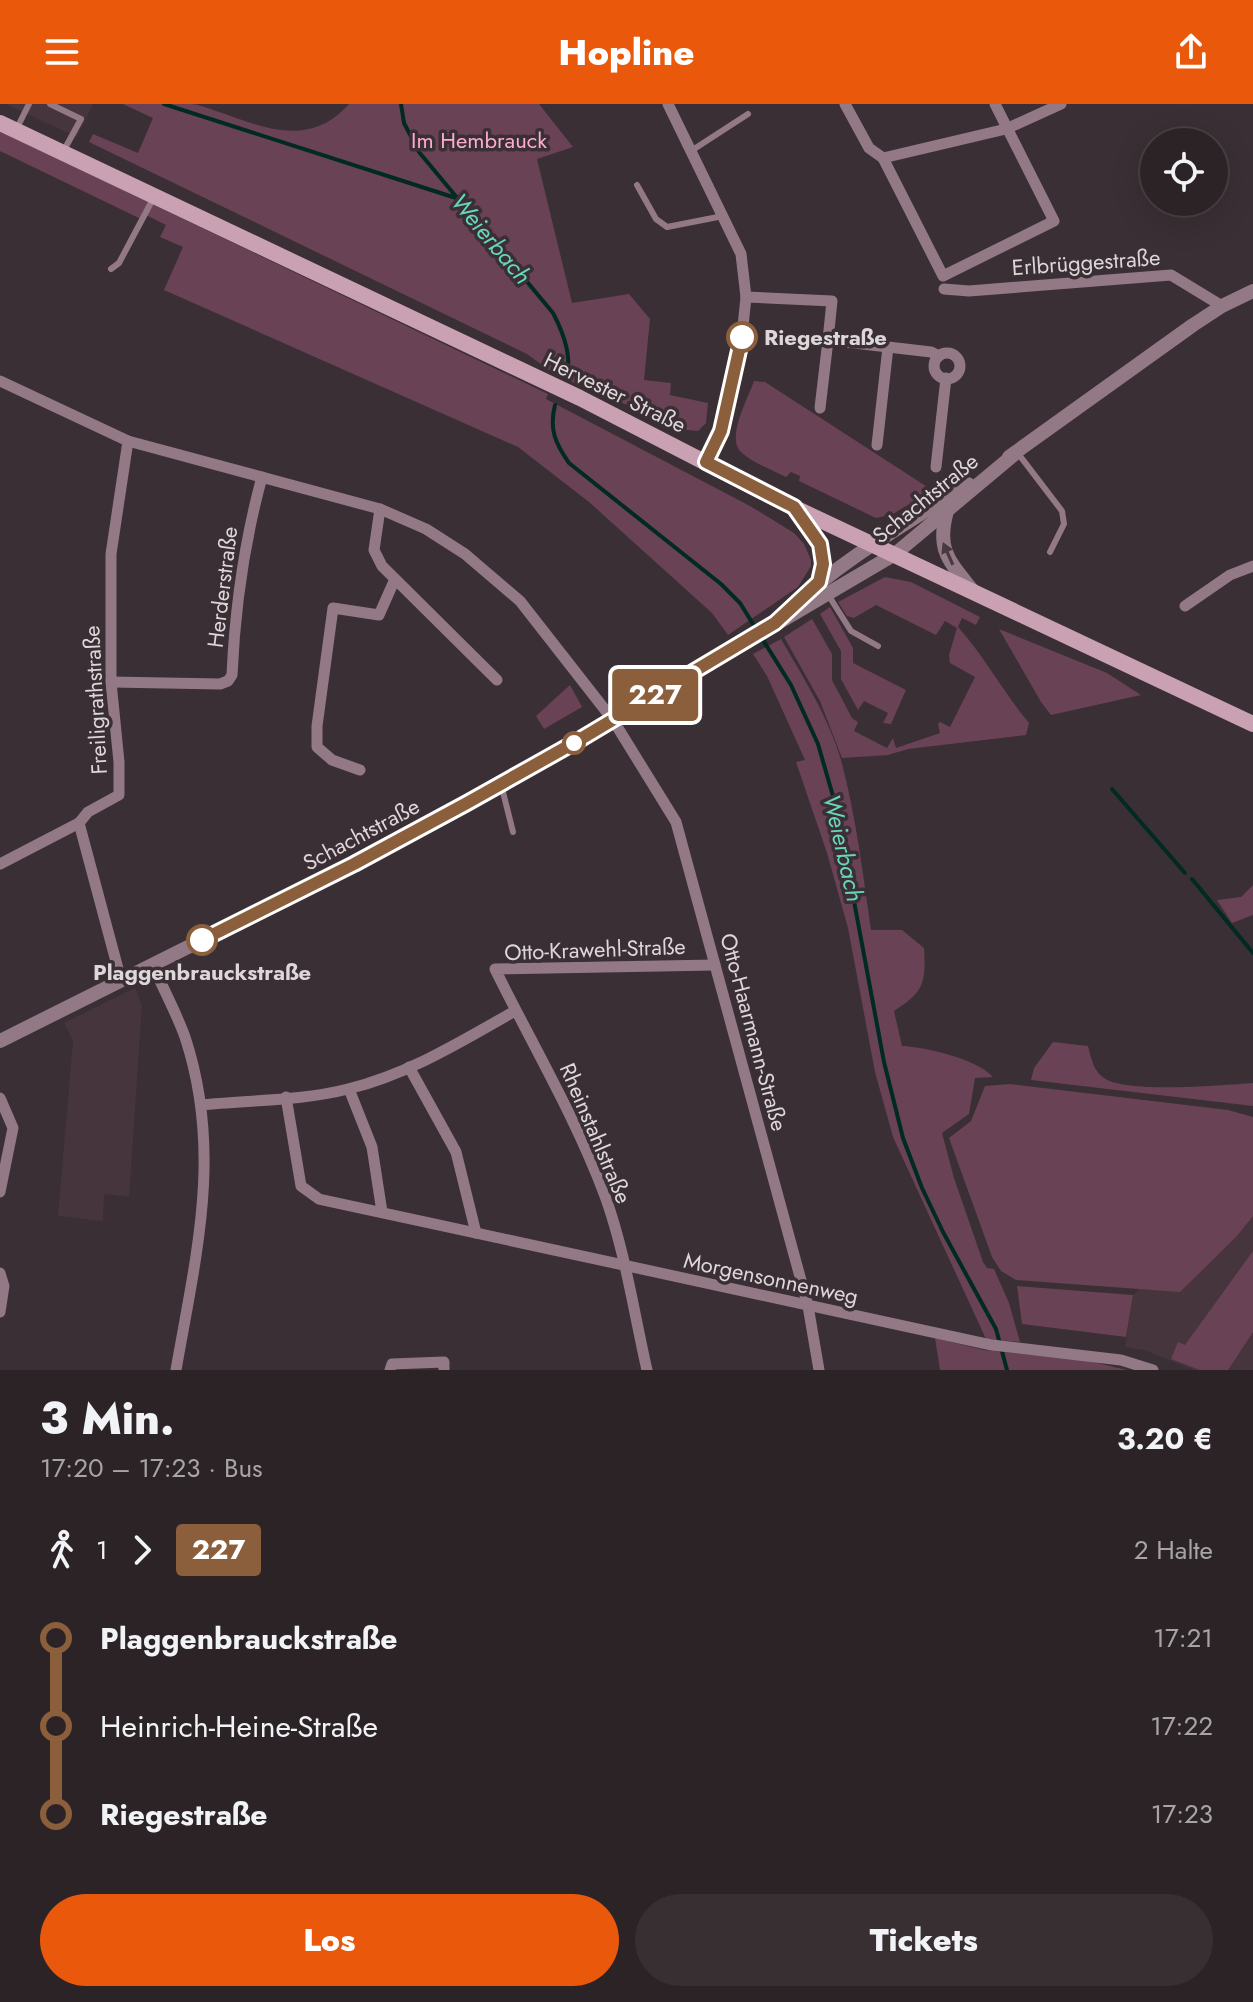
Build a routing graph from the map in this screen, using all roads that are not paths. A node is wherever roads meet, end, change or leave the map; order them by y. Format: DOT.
graph roads {
  1 [pos="29,104"];
  2 [pos="50,104"];
  3 [pos="668,104"];
  4 [pos="845,104"];
  5 [pos="995,104"];
  6 [pos="1061,104"];
  7 [pos="748,114"];
  8 [pos="0,123"];
  9 [pos="1006,129"];
  10 [pos="16,130"];
  11 [pos="691,151"];
  12 [pos="62,153"];
  13 [pos="883,158"];
  14 [pos="637,185"];
  15 [pos="154,197"];
  16 [pos="723,216"];
  17 [pos="111,269"];
  18 [pos="944,289"];
  19 [pos="1251,296"];
  20 [pos="746,297"];
  21 [pos="1222,306"];
  22 [pos="828,340"];
  23 [pos="888,347"];
  24 [pos="939,356"];
  25 [pos="946,378"];
  26 [pos="0,381"];
  27 [pos="820,408"];
  28 [pos="128,441"];
  29 [pos="877,445"];
  30 [pos="1017,452"];
  31 [pos="706,462"];
  32 [pos="936,467"];
  33 [pos="262,477"];
  34 [pos="794,507"];
  35 [pos="380,509"];
  36 [pos="947,511"];
  37 [pos="874,544"];
  38 [pos="1050,552"];
  39 [pos="895,554"];
  40 [pos="1253,566"];
  41 [pos="395,579"];
  42 [pos="823,588"];
  43 [pos="973,591"];
  44 [pos="1185,606"];
  45 [pos="878,646"];
  46 [pos="497,680"];
  47 [pos="111,682"];
  48 [pos="613,720"];
  49 [pos="1253,724"];
  50 [pos="360,770"];
  51 [pos="501,784"];
  52 [pos="79,823"];
  53 [pos="513,832"];
  54 [pos="0,864"];
  55 [pos="152,964"];
  56 [pos="715,965"];
  57 [pos="121,980"];
  58 [pos="515,1011"];
  59 [pos="0,1041"];
  60 [pos="409,1067"];
  61 [pos="349,1089"];
  62 [pos="286,1097"];
  63 [pos="0,1098"];
  64 [pos="201,1105"];
  65 [pos="0,1192"];
  66 [pos="382,1212"];
  67 [pos="476,1233"];
  68 [pos="623,1266"];
  69 [pos="0,1273"];
  70 [pos="808,1306"];
  71 [pos="0,1312"];
  72 [pos="176,1370"];
  73 [pos="390,1370"];
  74 [pos="444,1370"];
  75 [pos="647,1370"];
  76 [pos="819,1370"];
  77 [pos="1153,1370"];
  1 -- 10 [label="lane"];
  2 -- 12 [label="lane"];
  3 -- 11 [label="street"];
  4 -- 13 [label="street"];
  5 -- 9 [label="street"];
  6 -- 9 [label="street"];
  7 -- 11 [label="lane"];
  8 -- 10 [label="main road, Hervester Straße"];
  9 -- 13 [label="street"];
  9 -- 13 [label="street"];
  10 -- 12 [label="main road, Hervester Straße"];
  11 -- 16 [label="street"];
  12 -- 15 [label="main road, Hervester Straße"];
  14 -- 16 [label="lane"];
  15 -- 17 [label="lane"];
  15 -- 31 [label="main road, Hervester Straße"];
  16 -- 20 [label="street"];
  18 -- 21 [label="street, Erlbrüggestraße"];
  19 -- 21 [label="street, Schachtstraße"];
  20 -- 22 [label="street"];
  20 -- 31 [label="street"];
  21 -- 30 [label="street, Schachtstraße"];
  22 -- 23 [label="street"];
  22 -- 27 [label="street"];
  23 -- 24 [label="street"];
  23 -- 29 [label="street"];
  24 -- 25 [label="street"];
  24 -- 25 [label="street"];
  25 -- 32 [label="street"];
  26 -- 28 [label="street, Otto-Haarmann-Straße"];
  28 -- 33 [label="street, Otto-Haarmann-Straße"];
  28 -- 47 [label="street, Freiligrathstraße"];
  30 -- 36 [label="street, Schachtstraße"];
  30 -- 37 [label="street, Schachtstraße"];
  30 -- 38 [label="lane"];
  31 -- 34 [label="main road, Hervester Straße"];
  33 -- 35 [label="street, Otto-Haarmann-Straße"];
  33 -- 47 [label="street, Herderstraße"];
  34 -- 37 [label="main road, Hervester Straße"];
  34 -- 42 [label="street"];
  35 -- 41 [label="street"];
  35 -- 48 [label="street, Otto-Haarmann-Straße"];
  36 -- 39 [label="street, Schachtstraße"];
  43 -- 36 [label="street, one-way"];
  37 -- 39 [label="main road, Hervester Straße"];
  37 -- 42 [label="street, Schachtstraße"];
  39 -- 42 [label="street, Schachtstraße"];
  39 -- 43 [label="main road, Hervester Straße"];
  40 -- 44 [label="street"];
  41 -- 46 [label="street"];
  41 -- 50 [label="street"];
  42 -- 45 [label="lane"];
  42 -- 48 [label="street, Schachtstraße"];
  43 -- 49 [label="main road, Hervester Straße"];
  47 -- 52 [label="street, Freiligrathstraße"];
  48 -- 51 [label="street, Schachtstraße"];
  48 -- 56 [label="street, Otto-Haarmann-Straße"];
  51 -- 53 [label="lane"];
  51 -- 55 [label="street, Schachtstraße"];
  52 -- 54 [label="street"];
  52 -- 57 [label="street"];
  55 -- 57 [label="street, Schachtstraße"];
  55 -- 64 [label="street"];
  56 -- 58 [label="street, Otto-Krawehl-Straße"];
  56 -- 70 [label="street, Otto-Haarmann-Straße"];
  57 -- 59 [label="street, Schachtstraße"];
  58 -- 60 [label="street"];
  58 -- 68 [label="street, Rheinstahlstraße"];
  60 -- 61 [label="street"];
  60 -- 67 [label="street"];
  61 -- 62 [label="street"];
  61 -- 66 [label="street"];
  62 -- 64 [label="street"];
  62 -- 66 [label="street, Morgensonnenweg"];
  63 -- 65 [label="street"];
  64 -- 72 [label="street"];
  66 -- 67 [label="street, Morgensonnenweg"];
  67 -- 68 [label="street, Morgensonnenweg"];
  68 -- 70 [label="street, Morgensonnenweg"];
  68 -- 75 [label="street, Rheinstahlstraße"];
  69 -- 71 [label="street"];
  70 -- 76 [label="street, Otto-Haarmann-Straße"];
  70 -- 77 [label="street, Morgensonnenweg"];
  73 -- 74 [label="street"];
}
